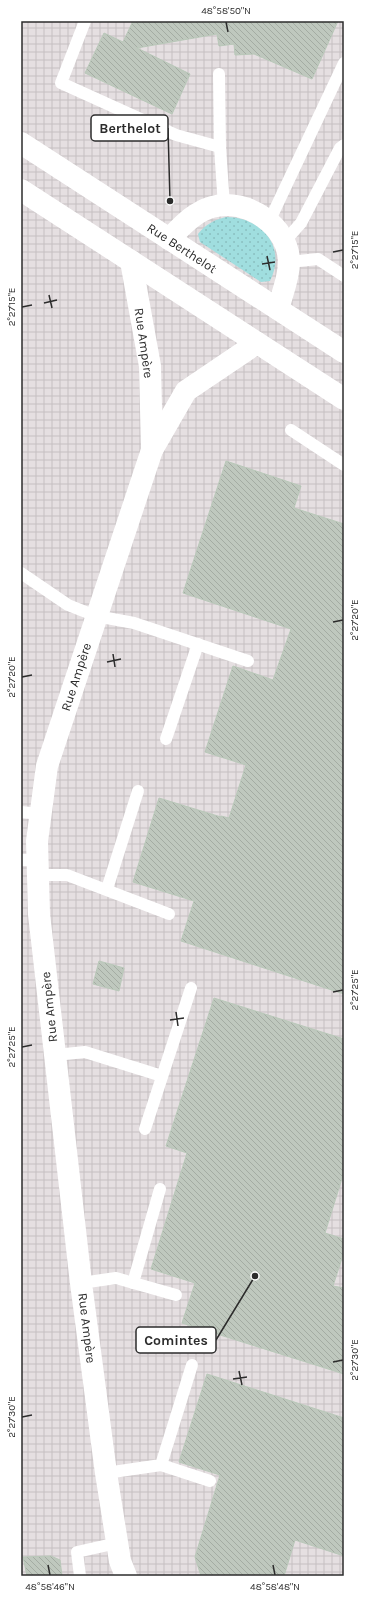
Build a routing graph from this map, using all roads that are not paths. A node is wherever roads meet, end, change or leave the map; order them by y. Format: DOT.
graph roads {
  1 [pos="85,21"];
  2 [pos="344,63"];
  3 [pos="219,74"];
  4 [pos="21,143"];
  5 [pos="344,145"];
  6 [pos="220,147"];
  7 [pos="21,190"];
  8 [pos="224,206"];
  9 [pos="269,222"];
  10 [pos="169,240"];
  11 [pos="286,252"];
  12 [pos="131,261"];
  13 [pos="344,276"];
  14 [pos="278,309"];
  15 [pos="257,342"];
  16 [pos="344,352"];
  17 [pos="344,399"];
  18 [pos="291,430"];
  19 [pos="152,450"];
  20 [pos="344,465"];
  21 [pos="21,573"];
  22 [pos="96,616"];
  23 [pos="198,644"];
  24 [pos="248,661"];
  25 [pos="166,739"];
  26 [pos="138,791"];
  27 [pos="31,813"];
  28 [pos="32,865"];
  29 [pos="107,889"];
  30 [pos="169,914"];
  31 [pos="191,988"];
  32 [pos="55,1055"];
  33 [pos="162,1076"];
  34 [pos="145,1129"];
  35 [pos="160,1189"];
  36 [pos="81,1283"];
  37 [pos="133,1283"];
  38 [pos="176,1295"];
  39 [pos="192,1365"];
  40 [pos="161,1465"];
  41 [pos="106,1473"];
  42 [pos="210,1480"];
  43 [pos="117,1543"];
  44 [pos="80,1576"];
  45 [pos="126,1576"];
  1 -- 6 [label="lane"];
  2 -- 9 [label="lane"];
  3 -- 6 [label="lane"];
  4 -- 10 [label="street, Rue Berthelot"];
  5 -- 11 [label="lane"];
  6 -- 8 [label="lane"];
  7 -- 12 [label="street"];
  8 -- 9 [label="street"];
  8 -- 10 [label="street"];
  9 -- 11 [label="street"];
  10 -- 14 [label="street, Rue Berthelot"];
  11 -- 13 [label="lane"];
  11 -- 14 [label="street"];
  12 -- 15 [label="street"];
  12 -- 19 [label="street, Rue Ampère"];
  14 -- 16 [label="street, Rue Berthelot"];
  15 -- 17 [label="street"];
  15 -- 19 [label="street, Rue Ampère"];
  18 -- 20 [label="lane"];
  19 -- 22 [label="street, Rue Ampère"];
  21 -- 22 [label="lane"];
  22 -- 23 [label="lane"];
  22 -- 27 [label="street, Rue Ampère"];
  23 -- 24 [label="lane"];
  23 -- 25 [label="lane"];
  26 -- 29 [label="lane"];
  27 -- 28 [label="street, Rue Ampère"];
  28 -- 29 [label="lane"];
  28 -- 32 [label="street, Rue Ampère"];
  29 -- 30 [label="lane"];
  31 -- 33 [label="lane"];
  32 -- 33 [label="lane"];
  32 -- 36 [label="street, Rue Ampère"];
  33 -- 34 [label="lane"];
  35 -- 37 [label="lane"];
  36 -- 37 [label="lane"];
  36 -- 41 [label="street, Rue Ampère"];
  37 -- 38 [label="lane"];
  39 -- 40 [label="lane"];
  40 -- 41 [label="lane"];
  40 -- 42 [label="lane"];
  41 -- 43 [label="street, Rue Ampère"];
  43 -- 44 [label="lane"];
  43 -- 45 [label="street, Rue Ampère"];
}
